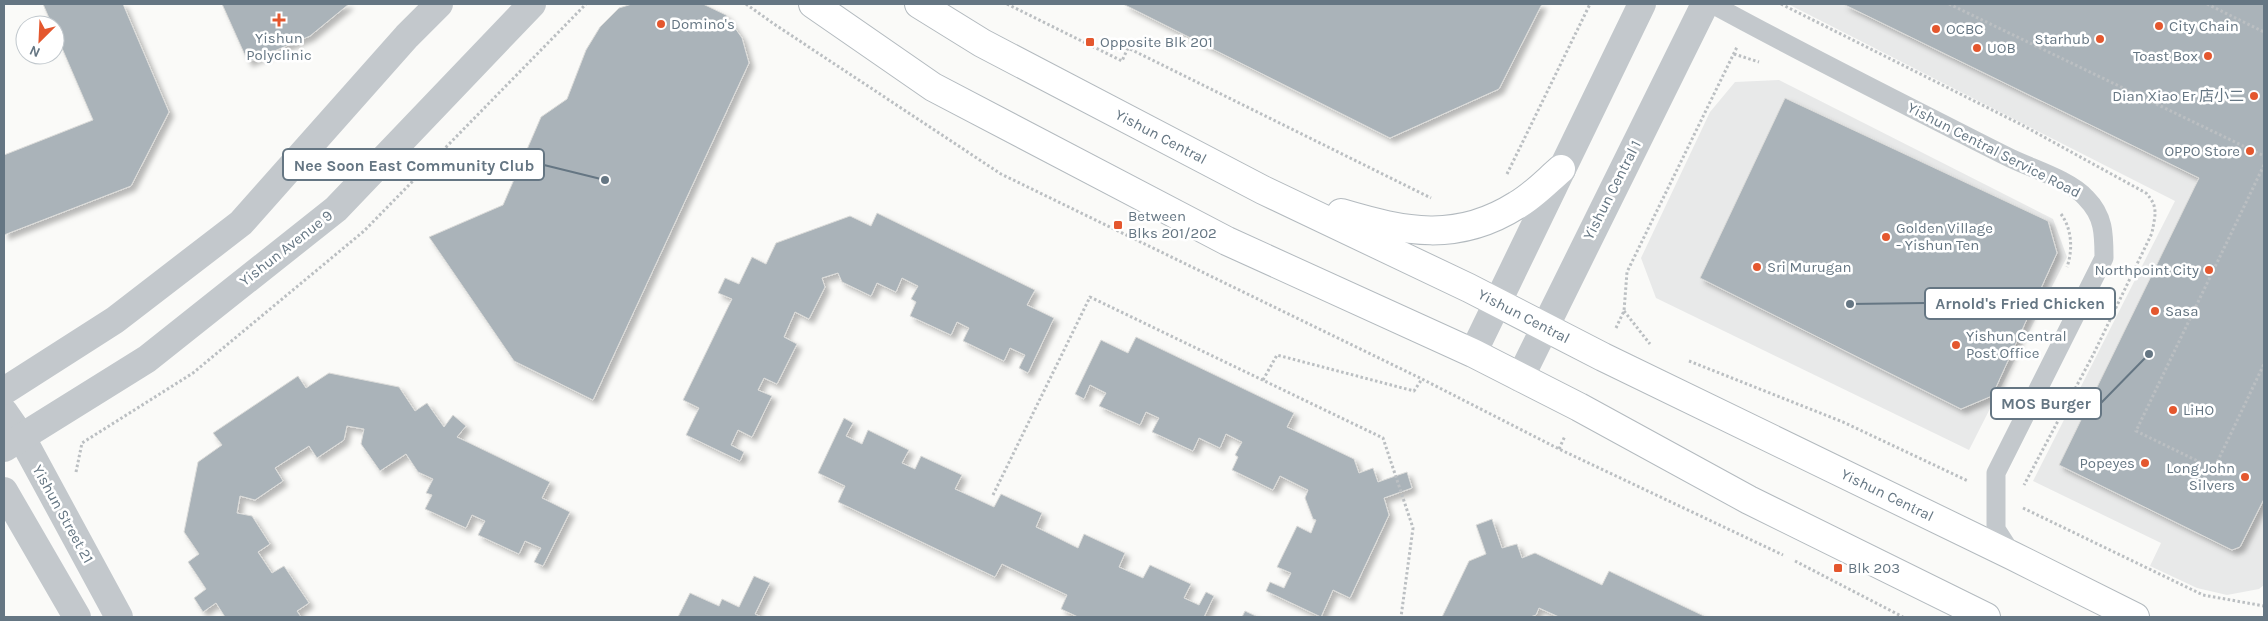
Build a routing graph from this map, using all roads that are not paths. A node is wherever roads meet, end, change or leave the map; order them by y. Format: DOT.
graph roads {
  1 [pos="439,4"];
  2 [pos="532,4"];
  3 [pos="813,4"];
  4 [pos="919,4"];
  5 [pos="1705,4"];
  6 [pos="1712,4"];
  7 [pos="1643,8"];
  8 [pos="1561,169"];
  9 [pos="1263,190"];
  10 [pos="1497,303"];
  11 [pos="1544,326"];
  12 [pos="1473,353"];
  13 [pos="1520,378"];
  14 [pos="4,391"];
  15 [pos="4,412"];
  16 [pos="13,443"];
  17 [pos="4,491"];
  18 [pos="2013,556"];
  19 [pos="76,617"];
  20 [pos="119,617"];
  21 [pos="1986,617"];
  22 [pos="2135,617"];
  1 -- 14 [label="street"];
  2 -- 16 [label="street, Yishun Avenue 9"];
  3 -- 12 [label="main road"];
  4 -- 9 [label="main road, Yishun Central"];
  5 -- 11 [label="street, Yishun Central 1"];
  6 -- 18 [label="lane, Yishun Central Service Road"];
  7 -- 8 [label="street"];
  8 -- 9 [label="main road"];
  8 -- 10 [label="street"];
  9 -- 10 [label="main road, Yishun Central"];
  10 -- 11 [label="main road, Yishun Central"];
  10 -- 12 [label="street"];
  11 -- 13 [label="street, Yishun Central 1"];
  11 -- 18 [label="main road, Yishun Central"];
  12 -- 13 [label="main road"];
  13 -- 21 [label="main road"];
  15 -- 16 [label="street, Yishun Street 21"];
  16 -- 20 [label="street, Yishun Street 21"];
  17 -- 19 [label="street"];
  18 -- 22 [label="main road, Yishun Central"];
}
